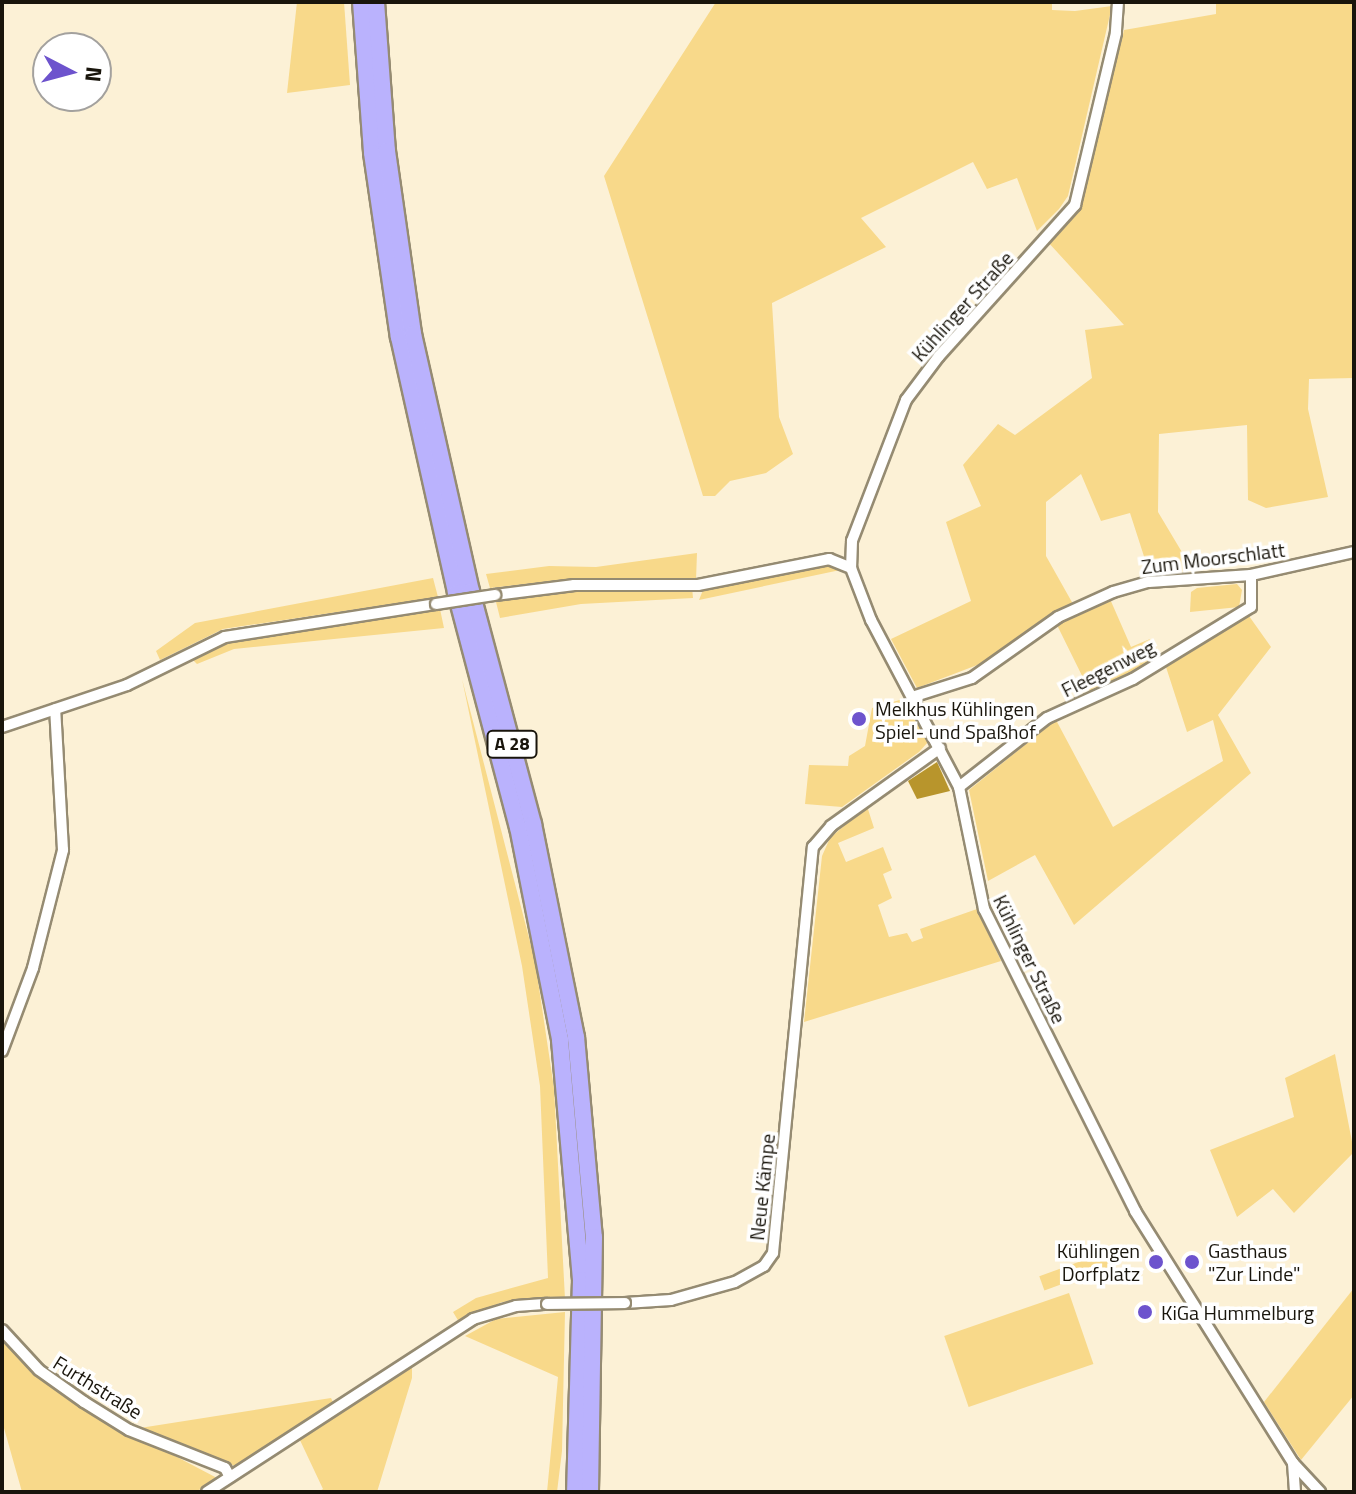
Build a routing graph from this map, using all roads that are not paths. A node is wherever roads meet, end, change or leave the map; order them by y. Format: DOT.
graph roads {
  1 [pos="361,2"];
  2 [pos="376,2"];
  3 [pos="1118,2"];
  4 [pos="851,547"];
  5 [pos="1354,552"];
  6 [pos="829,559"];
  7 [pos="851,568"];
  8 [pos="1251,575"];
  9 [pos="912,697"];
  10 [pos="55,709"];
  11 [pos="2,727"];
  12 [pos="940,748"];
  13 [pos="959,787"];
  14 [pos="2,1051"];
  15 [pos="2,1330"];
  16 [pos="1293,1463"];
  17 [pos="230,1477"];
  18 [pos="578,1491"];
  19 [pos="207,1492"];
  20 [pos="1295,1492"];
  21 [pos="1320,1492"];
  1 -- 18 [label="highway, A 28"];
  2 -- 18 [label="highway, A 28"];
  3 -- 4 [label="street, Kühlinger Straße"];
  4 -- 6 [label="street"];
  4 -- 7 [label="street, Kühlinger Straße"];
  5 -- 8 [label="street, Zum Moorschlatt"];
  6 -- 7 [label="street"];
  6 -- 10 [label="street, bridge"];
  7 -- 9 [label="street, Kühlinger Straße"];
  8 -- 9 [label="street, Zum Moorschlatt"];
  8 -- 13 [label="street, Fleegenweg"];
  9 -- 12 [label="street, Kühlinger Straße"];
  10 -- 11 [label="street"];
  10 -- 14 [label="street"];
  12 -- 13 [label="street, Kühlinger Straße"];
  12 -- 17 [label="street, Neue Kämpe, bridge"];
  13 -- 16 [label="street, Kühlinger Straße"];
  15 -- 17 [label="street, Furthstraße"];
  16 -- 20 [label="street, Kühlinger Straße"];
  16 -- 21 [label="street"];
  17 -- 19 [label="street, Neue Kämpe"];
}
